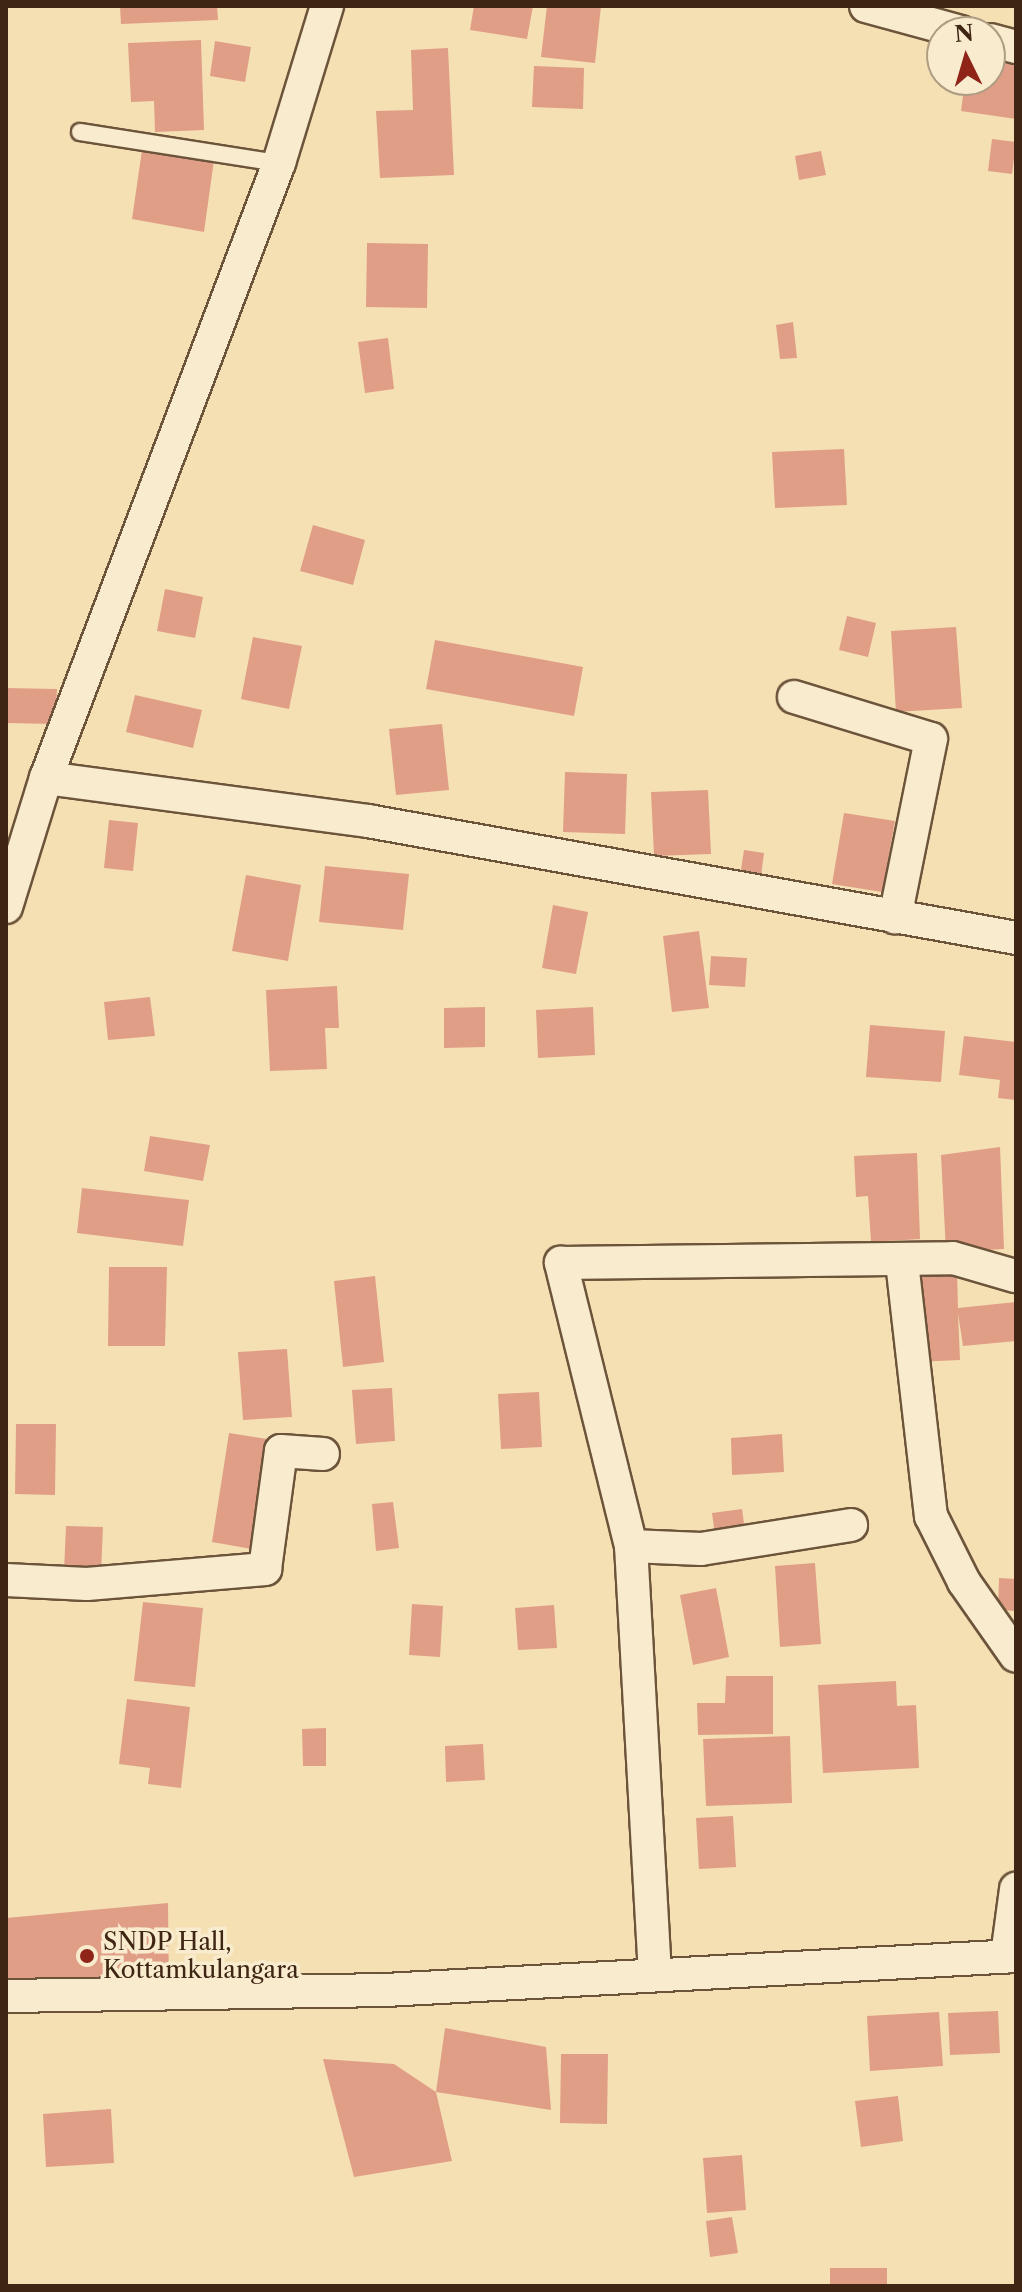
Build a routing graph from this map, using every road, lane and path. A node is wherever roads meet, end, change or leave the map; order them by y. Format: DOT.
graph roads {
  1 [pos="327,6"];
  2 [pos="866,6"];
  3 [pos="926,22"];
  4 [pos="80,132"];
  5 [pos="279,163"];
  6 [pos="794,697"];
  7 [pos="46,778"];
  8 [pos="6,907"];
  9 [pos="895,917"];
  10 [pos="1015,941"];
  11 [pos="902,1262"];
  12 [pos="1016,1271"];
  13 [pos="323,1454"];
  14 [pos="851,1525"];
  15 [pos="631,1546"];
  16 [pos="6,1580"];
  17 [pos="1016,1656"];
  18 [pos="1016,1889"];
  19 [pos="1012,1956"];
  20 [pos="655,1975"];
  21 [pos="6,1996"];
  1 -- 5 [label="street"];
  2 -- 3 [label="street"];
  4 -- 5 [label="lane"];
  5 -- 7 [label="street"];
  6 -- 9 [label="street"];
  7 -- 8 [label="street"];
  7 -- 9 [label="street"];
  9 -- 10 [label="street"];
  11 -- 12 [label="street"];
  11 -- 15 [label="street"];
  11 -- 17 [label="street"];
  13 -- 16 [label="street"];
  14 -- 15 [label="street"];
  15 -- 20 [label="street"];
  18 -- 19 [label="street"];
  19 -- 20 [label="street"];
  20 -- 21 [label="street"];
}
